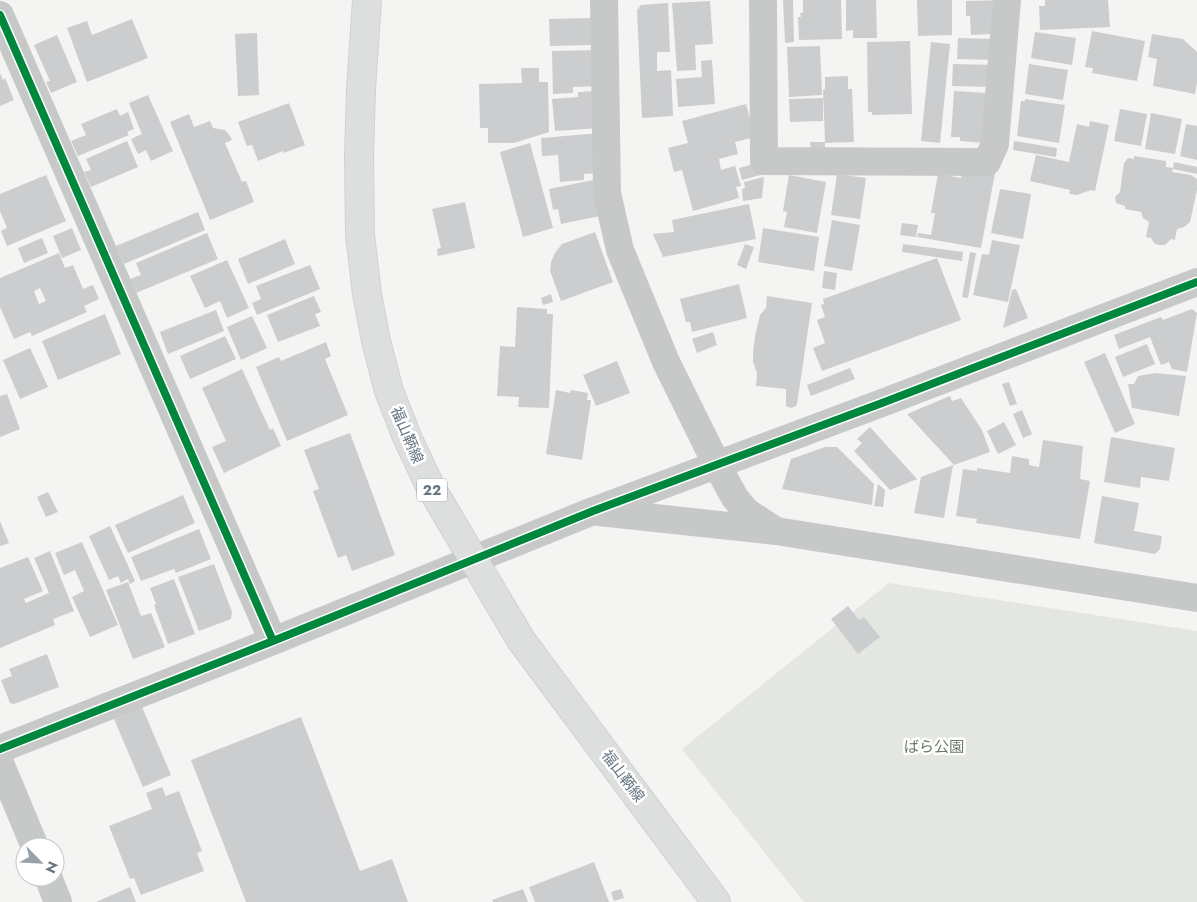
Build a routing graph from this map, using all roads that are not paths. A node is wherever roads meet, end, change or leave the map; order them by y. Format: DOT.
graph roads {
  1 [pos="368,0"];
  2 [pos="604,0"];
  3 [pos="763,0"];
  4 [pos="1007,0"];
  5 [pos="0,15"];
  6 [pos="1197,282"];
  7 [pos="717,465"];
  8 [pos="593,511"];
  9 [pos="776,531"];
  10 [pos="474,559"];
  11 [pos="1197,598"];
  12 [pos="273,641"];
  13 [pos="0,749"];
  14 [pos="0,763"];
  15 [pos="31,837"];
  16 [pos="52,887"];
  17 [pos="58,902"];
  18 [pos="716,902"];
  1 -- 10 [label="main road, 福山鞆線 / 22"];
  2 -- 7 [label="street"];
  3 -- 4 [label="street"];
  5 -- 12 [label="street"];
  6 -- 7 [label="street"];
  7 -- 8 [label="street"];
  7 -- 9 [label="street"];
  8 -- 9 [label="street"];
  8 -- 10 [label="street"];
  9 -- 11 [label="street"];
  10 -- 12 [label="street"];
  10 -- 18 [label="main road, 福山鞆線 / 22"];
  12 -- 13 [label="street"];
  14 -- 15 [label="street"];
  16 -- 17 [label="street"];
}
